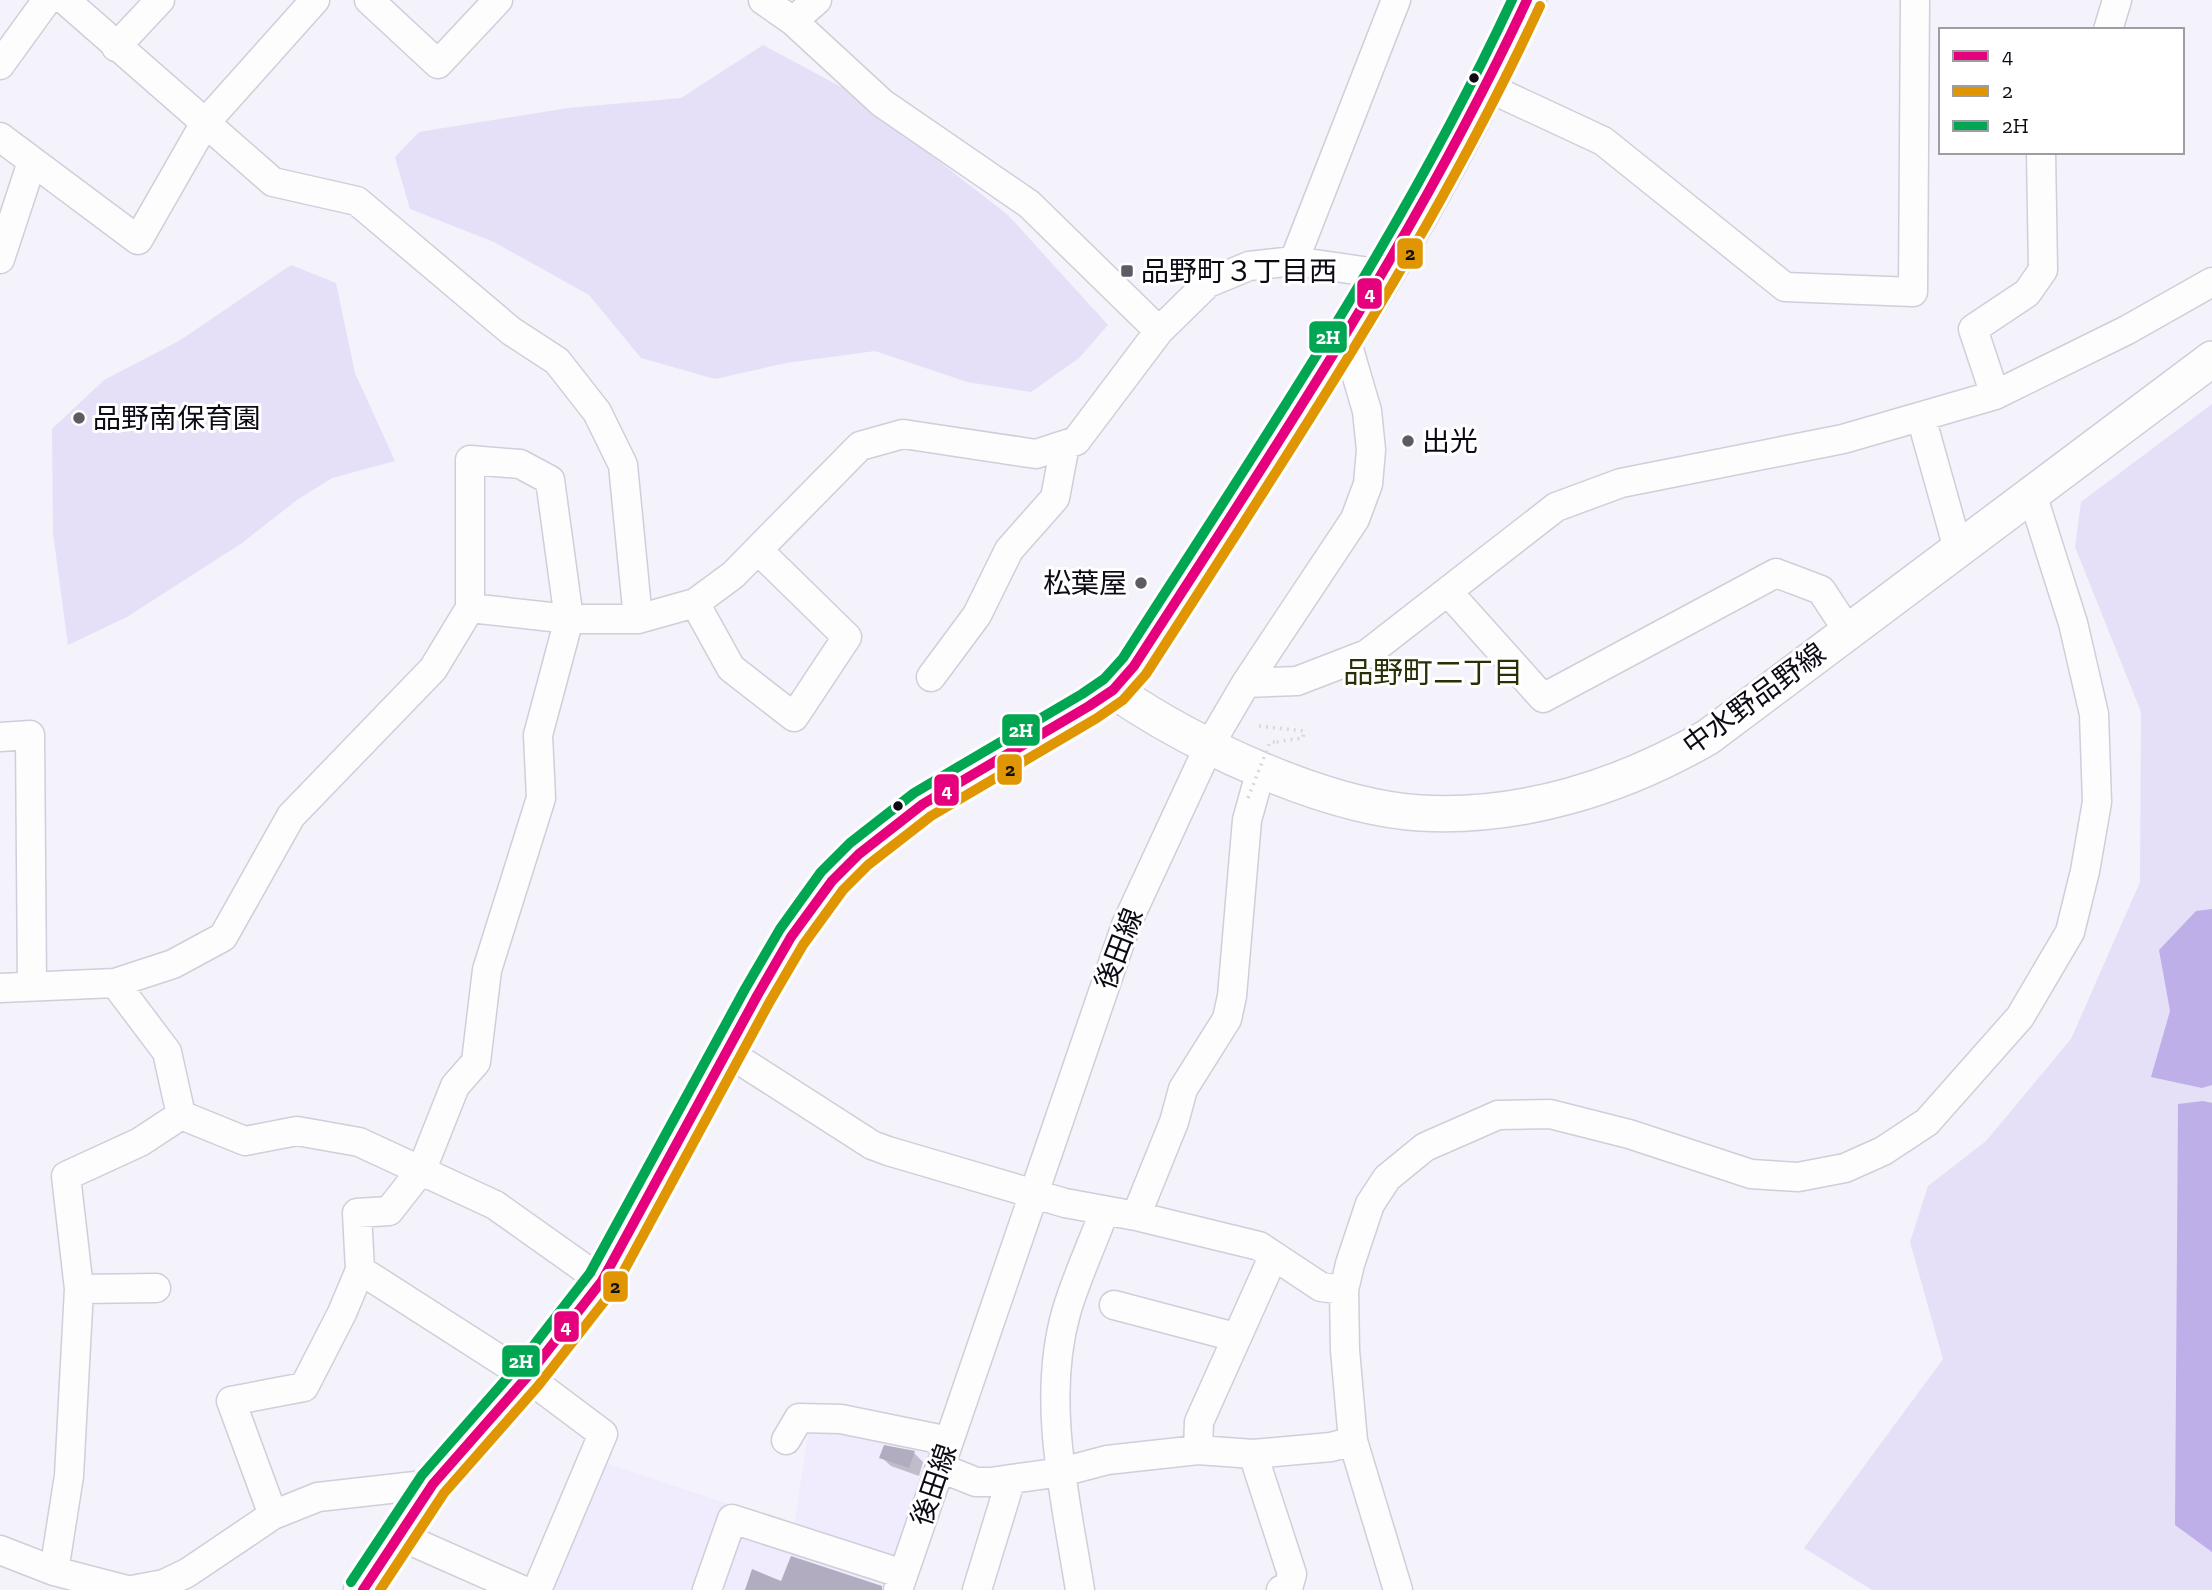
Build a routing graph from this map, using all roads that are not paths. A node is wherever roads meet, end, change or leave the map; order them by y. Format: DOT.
graph roads {
  1 [pos="47,0"];
  2 [pos="65,0"];
  3 [pos="160,0"];
  4 [pos="315,0"];
  5 [pos="369,0"];
  6 [pos="498,0"];
  7 [pos="763,0"];
  8 [pos="817,0"];
  9 [pos="1395,0"];
  10 [pos="1527,0"];
  11 [pos="1915,0"];
  12 [pos="2118,0"];
  13 [pos="793,21"];
  14 [pos="2109,28"];
  15 [pos="116,47"];
  16 [pos="0,65"];
  17 [pos="1489,88"];
  18 [pos="205,123"];
  19 [pos="0,137"];
  20 [pos="2041,154"];
  21 [pos="32,162"];
  22 [pos="0,259"];
  23 [pos="1294,261"];
  24 [pos="1384,274"];
  25 [pos="2212,282"];
  26 [pos="1159,331"];
  27 [pos="1346,339"];
  28 [pos="2212,359"];
  29 [pos="1995,395"];
  30 [pos="1921,417"];
  31 [pos="1065,445"];
  32 [pos="2032,494"];
  33 [pos="1958,549"];
  34 [pos="758,550"];
  35 [pos="1449,593"];
  36 [pos="695,603"];
  37 [pos="470,608"];
  38 [pos="569,619"];
  39 [pos="638,619"];
  40 [pos="1847,631"];
  41 [pos="931,677"];
  42 [pos="1246,683"];
  43 [pos="1113,690"];
  44 [pos="0,737"];
  45 [pos="1209,746"];
  46 [pos="1255,784"];
  47 [pos="115,983"];
  48 [pos="32,986"];
  49 [pos="0,988"];
  50 [pos="727,1052"];
  51 [pos="181,1115"];
  52 [pos="422,1169"];
  53 [pos="1034,1194"];
  54 [pos="1104,1212"];
  55 [pos="1136,1216"];
  56 [pos="1273,1257"];
  57 [pos="360,1270"];
  58 [pos="602,1280"];
  59 [pos="156,1288"];
  60 [pos="79,1289"];
  61 [pos="1344,1290"];
  62 [pos="1114,1305"];
  63 [pos="1235,1337"];
  64 [pos="527,1377"];
  65 [pos="786,1440"];
  66 [pos="949,1441"];
  67 [pos="1353,1441"];
  68 [pos="1198,1450"];
  69 [pos="1253,1454"];
  70 [pos="941,1468"];
  71 [pos="1062,1472"];
  72 [pos="1011,1479"];
  73 [pos="433,1484"];
  74 [pos="274,1515"];
  75 [pos="400,1536"];
  76 [pos="0,1550"];
  77 [pos="54,1572"];
  78 [pos="900,1582"];
  79 [pos="130,1590"];
  80 [pos="363,1590"];
  81 [pos="522,1590"];
  82 [pos="537,1590"];
  83 [pos="707,1590"];
  84 [pos="977,1590"];
  85 [pos="1080,1590"];
  86 [pos="1281,1590"];
  87 [pos="1398,1590"];
  1 -- 16 [label="street"];
  2 -- 15 [label="street"];
  3 -- 15 [label="street"];
  4 -- 18 [label="street"];
  5 -- 6 [label="street"];
  7 -- 13 [label="street"];
  8 -- 13 [label="street"];
  9 -- 23 [label="street"];
  10 -- 17 [label="highway"];
  11 -- 17 [label="street"];
  12 -- 14 [label="street"];
  13 -- 26 [label="street"];
  15 -- 18 [label="street"];
  17 -- 24 [label="highway"];
  18 -- 21 [label="street"];
  18 -- 39 [label="street"];
  19 -- 21 [label="street"];
  20 -- 29 [label="street"];
  21 -- 22 [label="street"];
  23 -- 24 [label="street"];
  23 -- 26 [label="street"];
  24 -- 27 [label="highway"];
  25 -- 29 [label="street"];
  26 -- 31 [label="street"];
  27 -- 42 [label="street, 後田線"];
  27 -- 43 [label="highway"];
  28 -- 32 [label="main road, 中水野品野線"];
  29 -- 30 [label="street"];
  30 -- 33 [label="street"];
  30 -- 35 [label="street"];
  31 -- 34 [label="street"];
  31 -- 41 [label="street"];
  32 -- 33 [label="main road, 中水野品野線"];
  32 -- 61 [label="street"];
  33 -- 40 [label="main road, 中水野品野線"];
  34 -- 36 [label="street"];
  34 -- 36 [label="street"];
  35 -- 40 [label="street"];
  35 -- 42 [label="street"];
  36 -- 39 [label="street"];
  37 -- 38 [label="street"];
  37 -- 38 [label="street"];
  37 -- 47 [label="street"];
  38 -- 39 [label="street"];
  38 -- 52 [label="street"];
  40 -- 46 [label="main road, 中水野品野線"];
  42 -- 45 [label="street, 後田線"];
  43 -- 45 [label="main road, 中水野品野線"];
  43 -- 50 [label="highway"];
  44 -- 48 [label="street"];
  45 -- 46 [label="main road, 中水野品野線"];
  45 -- 53 [label="street, 後田線"];
  46 -- 55 [label="street"];
  47 -- 48 [label="street"];
  47 -- 51 [label="street"];
  48 -- 49 [label="street"];
  50 -- 53 [label="street"];
  50 -- 58 [label="highway"];
  51 -- 52 [label="street"];
  51 -- 60 [label="street"];
  52 -- 57 [label="street"];
  52 -- 58 [label="street"];
  53 -- 54 [label="street"];
  53 -- 66 [label="street, 後田線"];
  54 -- 55 [label="street"];
  54 -- 71 [label="street"];
  55 -- 56 [label="street"];
  56 -- 61 [label="street"];
  56 -- 63 [label="street"];
  57 -- 64 [label="street"];
  57 -- 74 [label="street"];
  58 -- 64 [label="highway"];
  59 -- 60 [label="street"];
  60 -- 77 [label="street"];
  61 -- 67 [label="street"];
  62 -- 63 [label="street"];
  63 -- 68 [label="street"];
  64 -- 73 [label="highway"];
  64 -- 82 [label="street"];
  65 -- 66 [label="street"];
  66 -- 70 [label="street, 後田線"];
  67 -- 69 [label="street"];
  67 -- 87 [label="street"];
  68 -- 69 [label="street"];
  68 -- 71 [label="street"];
  69 -- 86 [label="street"];
  70 -- 72 [label="street"];
  70 -- 78 [label="street, 後田線"];
  71 -- 72 [label="street"];
  71 -- 85 [label="street"];
  72 -- 84 [label="street"];
  73 -- 74 [label="street"];
  73 -- 75 [label="highway"];
  74 -- 79 [label="street"];
  75 -- 80 [label="highway"];
  75 -- 81 [label="street"];
  76 -- 77 [label="street"];
  77 -- 79 [label="street"];
  78 -- 83 [label="street"];
}
